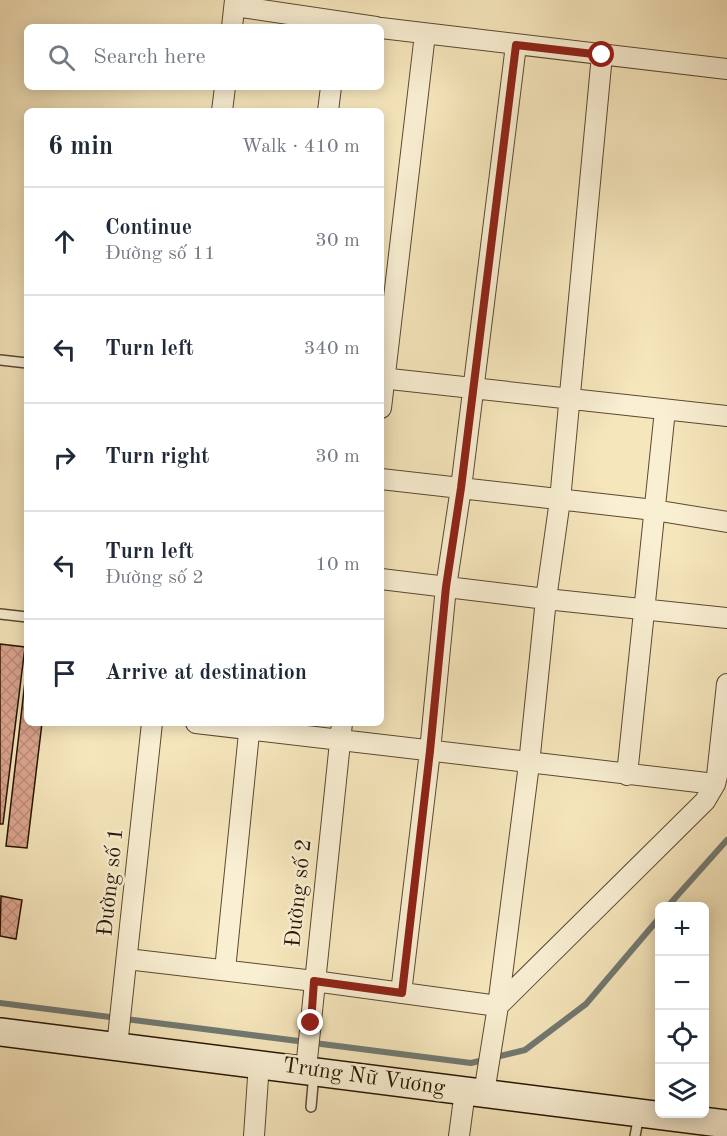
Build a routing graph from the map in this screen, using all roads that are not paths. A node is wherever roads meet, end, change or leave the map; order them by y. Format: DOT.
graph roads {
  1 [pos="235,3"];
  2 [pos="232,24"];
  3 [pos="339,24"];
  4 [pos="384,28"];
  5 [pos="425,34"];
  6 [pos="516,45"];
  7 [pos="602,55"];
  8 [pos="727,69"];
  9 [pos="225,90"];
  10 [pos="331,90"];
  11 [pos="222,108"];
  12 [pos="328,108"];
  13 [pos="0,360"];
  14 [pos="24,363"];
  15 [pos="384,370"];
  16 [pos="384,378"];
  17 [pos="474,388"];
  18 [pos="570,400"];
  19 [pos="665,410"];
  20 [pos="727,416"];
  21 [pos="384,479"];
  22 [pos="461,488"];
  23 [pos="560,500"];
  24 [pos="654,510"];
  25 [pos="727,522"];
  26 [pos="384,579"];
  27 [pos="446,587"];
  28 [pos="546,599"];
  29 [pos="643,609"];
  30 [pos="0,614"];
  31 [pos="24,617"];
  32 [pos="727,618"];
  33 [pos="727,684"];
  34 [pos="152,726"];
  35 [pos="249,726"];
  36 [pos="341,732"];
  37 [pos="430,751"];
  38 [pos="529,764"];
  39 [pos="627,775"];
  40 [pos="719,777"];
  41 [pos="127,958"];
  42 [pos="225,970"];
  43 [pos="314,981"];
  44 [pos="402,993"];
  45 [pos="498,1006"];
  46 [pos="0,1032"];
  47 [pos="118,1038"];
  48 [pos="259,1064"];
  49 [pos="309,1065"];
  50 [pos="479,1086"];
  51 [pos="311,1107"];
  52 [pos="637,1124"];
  53 [pos="727,1124"];
  54 [pos="254,1136"];
  55 [pos="459,1136"];
  1 -- 2 [label="street"];
  1 -- 3 [label="street"];
  4 -- 5 [label="street"];
  5 -- 6 [label="street"];
  5 -- 15 [label="street"];
  6 -- 7 [label="street"];
  6 -- 17 [label="street"];
  7 -- 8 [label="street"];
  7 -- 18 [label="street"];
  9 -- 11 [label="street"];
  10 -- 12 [label="street"];
  13 -- 14 [label="lane"];
  16 -- 17 [label="street"];
  17 -- 18 [label="street"];
  17 -- 22 [label="street"];
  18 -- 19 [label="street"];
  18 -- 23 [label="street"];
  19 -- 20 [label="street"];
  19 -- 24 [label="street"];
  21 -- 22 [label="street"];
  22 -- 23 [label="street"];
  22 -- 27 [label="street"];
  23 -- 24 [label="street"];
  23 -- 28 [label="street"];
  24 -- 25 [label="street"];
  24 -- 29 [label="street"];
  26 -- 27 [label="street"];
  27 -- 28 [label="street"];
  27 -- 37 [label="street"];
  28 -- 29 [label="street"];
  28 -- 38 [label="street"];
  29 -- 32 [label="street"];
  29 -- 39 [label="street"];
  30 -- 31 [label="lane"];
  33 -- 40 [label="street"];
  34 -- 41 [label="street, Đường số 1"];
  35 -- 36 [label="street"];
  35 -- 42 [label="street"];
  36 -- 37 [label="street"];
  36 -- 43 [label="street, Đường số 2"];
  37 -- 38 [label="street"];
  37 -- 44 [label="street"];
  38 -- 39 [label="street"];
  38 -- 45 [label="street"];
  39 -- 40 [label="street"];
  40 -- 45 [label="street"];
  41 -- 42 [label="street"];
  41 -- 47 [label="street, Đường số 1"];
  42 -- 43 [label="street"];
  43 -- 44 [label="street"];
  43 -- 49 [label="street, Đường số 2"];
  44 -- 45 [label="street"];
  45 -- 50 [label="street"];
  46 -- 47 [label="street, Trưng Nữ Vương"];
  47 -- 48 [label="street, Trưng Nữ Vương"];
  48 -- 49 [label="street, Trưng Nữ Vương"];
  48 -- 54 [label="street"];
  49 -- 50 [label="street, Trưng Nữ Vương"];
  49 -- 51 [label="lane"];
  50 -- 52 [label="street, Trưng Nữ Vương"];
  50 -- 55 [label="street"];
  52 -- 53 [label="street, Trưng Nữ Vương"];
}
